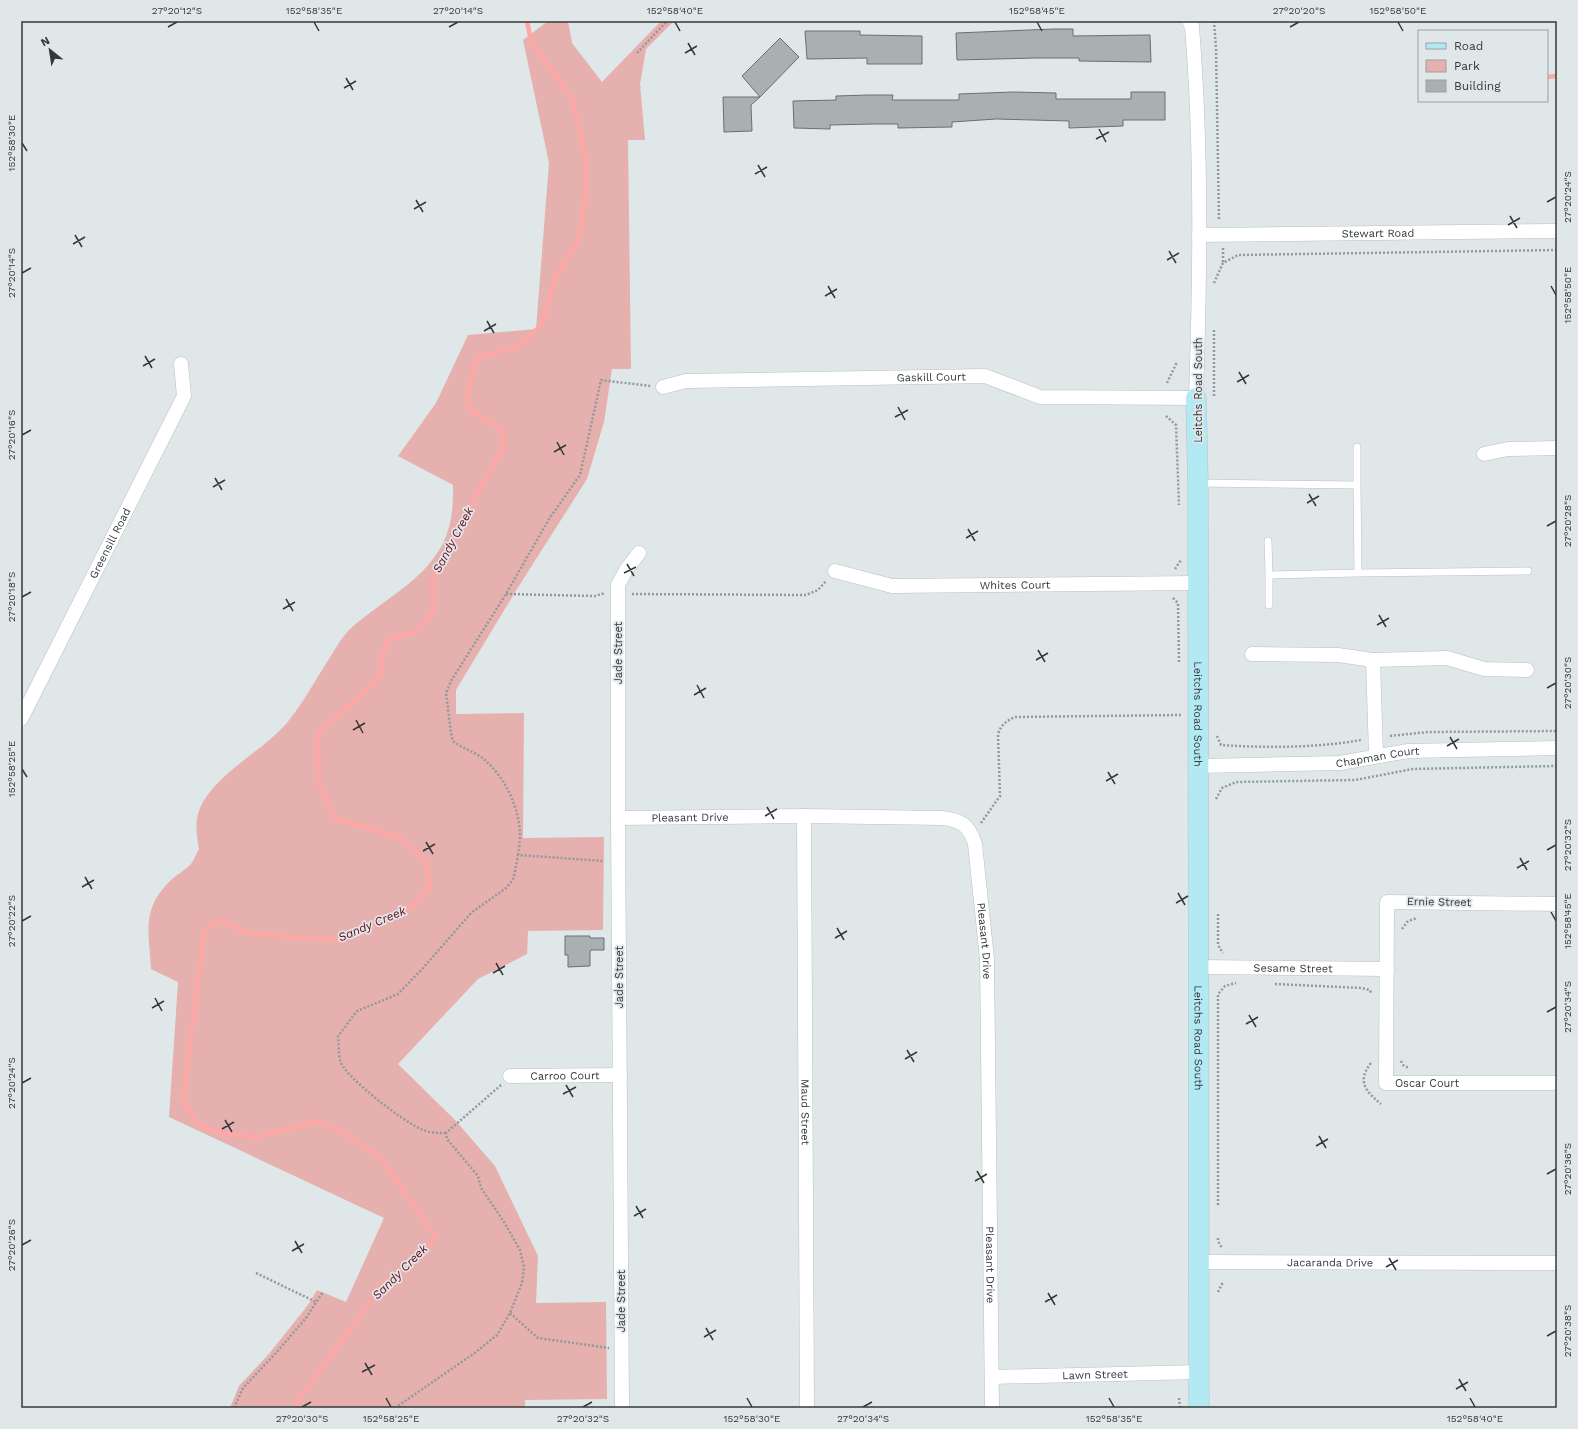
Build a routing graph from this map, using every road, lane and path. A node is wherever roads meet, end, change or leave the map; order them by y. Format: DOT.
graph roads {
  1 [pos="667,21"];
  2 [pos="1189,21"];
  3 [pos="1214,21"];
  4 [pos="637,53"];
  5 [pos="1557,231"];
  6 [pos="1199,235"];
  7 [pos="1223,235"];
  8 [pos="1557,250"];
  9 [pos="1224,263"];
  10 [pos="1214,291"];
  11 [pos="1214,329"];
  12 [pos="1177,362"];
  13 [pos="181,364"];
  14 [pos="1167,383"];
  15 [pos="663,387"];
  16 [pos="1205,398"];
  17 [pos="1166,416"];
  18 [pos="1357,447"];
  19 [pos="1557,448"];
  20 [pos="1484,454"];
  21 [pos="1198,483"];
  22 [pos="1357,485"];
  23 [pos="1179,512"];
  24 [pos="1268,541"];
  25 [pos="639,553"];
  26 [pos="1181,559"];
  27 [pos="1174,570"];
  28 [pos="1528,571"];
  29 [pos="834,572"];
  30 [pos="1358,573"];
  31 [pos="1269,575"];
  32 [pos="1198,583"];
  33 [pos="607,593"];
  34 [pos="506,594"];
  35 [pos="626,594"];
  36 [pos="1269,605"];
  37 [pos="1252,654"];
  38 [pos="1373,660"];
  39 [pos="1527,670"];
  40 [pos="1198,715"];
  41 [pos="21,719"];
  42 [pos="1216,734"];
  43 [pos="1221,745"];
  44 [pos="1557,748"];
  45 [pos="1376,755"];
  46 [pos="1198,766"];
  47 [pos="1557,766"];
  48 [pos="1222,788"];
  49 [pos="804,816"];
  50 [pos="618,818"];
  51 [pos="972,835"];
  52 [pos="518,855"];
  53 [pos="619,862"];
  54 [pos="1557,904"];
  55 [pos="1424,918"];
  56 [pos="1401,932"];
  57 [pos="1199,967"];
  58 [pos="1387,969"];
  59 [pos="1243,983"];
  60 [pos="1272,984"];
  61 [pos="1371,995"];
  62 [pos="1399,1057"];
  63 [pos="1372,1062"];
  64 [pos="1412,1070"];
  65 [pos="620,1075"];
  66 [pos="510,1076"];
  67 [pos="1557,1083"];
  68 [pos="1381,1104"];
  69 [pos="446,1133"];
  70 [pos="1218,1210"];
  71 [pos="1218,1234"];
  72 [pos="1223,1250"];
  73 [pos="1199,1262"];
  74 [pos="1557,1263"];
  75 [pos="256,1273"];
  76 [pos="323,1292"];
  77 [pos="316,1302"];
  78 [pos="510,1313"];
  79 [pos="621,1349"];
  80 [pos="1199,1372"];
  81 [pos="992,1377"];
  82 [pos="1180,1398"];
  83 [pos="234,1408"];
  84 [pos="395,1408"];
  85 [pos="622,1408"];
  86 [pos="807,1408"];
  87 [pos="992,1408"];
  88 [pos="1180,1408"];
  89 [pos="1199,1408"];
  1 -- 4 [label="path"];
  2 -- 6 [label="street, Leitchs Road South"];
  3 -- 7 [label="path"];
  5 -- 7 [label="street, Stewart Road"];
  6 -- 7 [label="street, Stewart Road"];
  6 -- 16 [label="street, Leitchs Road South"];
  7 -- 9 [label="path"];
  8 -- 9 [label="path"];
  9 -- 10 [label="path"];
  11 -- 16 [label="path"];
  12 -- 14 [label="path"];
  13 -- 41 [label="street, Greensill Road"];
  15 -- 16 [label="street, Gaskill Court"];
  15 -- 34 [label="path"];
  16 -- 21 [label="street, Leitchs Road South"];
  17 -- 23 [label="path"];
  18 -- 22 [label="lane"];
  19 -- 20 [label="street"];
  21 -- 22 [label="lane"];
  21 -- 32 [label="street, Leitchs Road South"];
  22 -- 30 [label="lane"];
  24 -- 31 [label="lane"];
  25 -- 50 [label="street, Jade Street"];
  26 -- 27 [label="path"];
  28 -- 30 [label="lane"];
  29 -- 32 [label="street, Whites Court"];
  29 -- 35 [label="path"];
  30 -- 31 [label="lane"];
  31 -- 36 [label="lane"];
  32 -- 40 [label="street, Leitchs Road South"];
  33 -- 34 [label="path"];
  34 -- 52 [label="path"];
  37 -- 38 [label="street"];
  38 -- 39 [label="street"];
  38 -- 45 [label="street"];
  40 -- 46 [label="street, Leitchs Road South"];
  40 -- 51 [label="path"];
  42 -- 43 [label="path"];
  44 -- 45 [label="street, Chapman Court"];
  45 -- 46 [label="street, Chapman Court"];
  46 -- 57 [label="street, Leitchs Road South"];
  47 -- 48 [label="path"];
  49 -- 50 [label="street, Pleasant Drive"];
  49 -- 51 [label="street, Pleasant Drive"];
  49 -- 86 [label="street, Maud Street"];
  50 -- 53 [label="street, Jade Street"];
  51 -- 81 [label="street, Pleasant Drive"];
  52 -- 53 [label="path"];
  52 -- 69 [label="path"];
  53 -- 65 [label="street, Jade Street"];
  54 -- 58 [label="street, Ernie Street"];
  55 -- 56 [label="path"];
  57 -- 58 [label="street, Sesame Street"];
  57 -- 73 [label="street, Leitchs Road South"];
  58 -- 67 [label="street, Oscar Court"];
  59 -- 70 [label="path"];
  60 -- 61 [label="path"];
  62 -- 64 [label="path"];
  63 -- 68 [label="path"];
  65 -- 66 [label="street, Carroo Court"];
  65 -- 79 [label="street, Jade Street"];
  66 -- 69 [label="path"];
  69 -- 78 [label="path"];
  71 -- 72 [label="path"];
  73 -- 74 [label="street, Jacaranda Drive"];
  73 -- 80 [label="street, Leitchs Road South"];
  75 -- 77 [label="path"];
  76 -- 77 [label="path"];
  77 -- 83 [label="path"];
  78 -- 79 [label="path"];
  78 -- 84 [label="path"];
  79 -- 85 [label="street, Jade Street"];
  80 -- 81 [label="street, Lawn Street"];
  80 -- 89 [label="street, Leitchs Road South"];
  81 -- 87 [label="street, Pleasant Drive"];
  82 -- 88 [label="path"];
}
